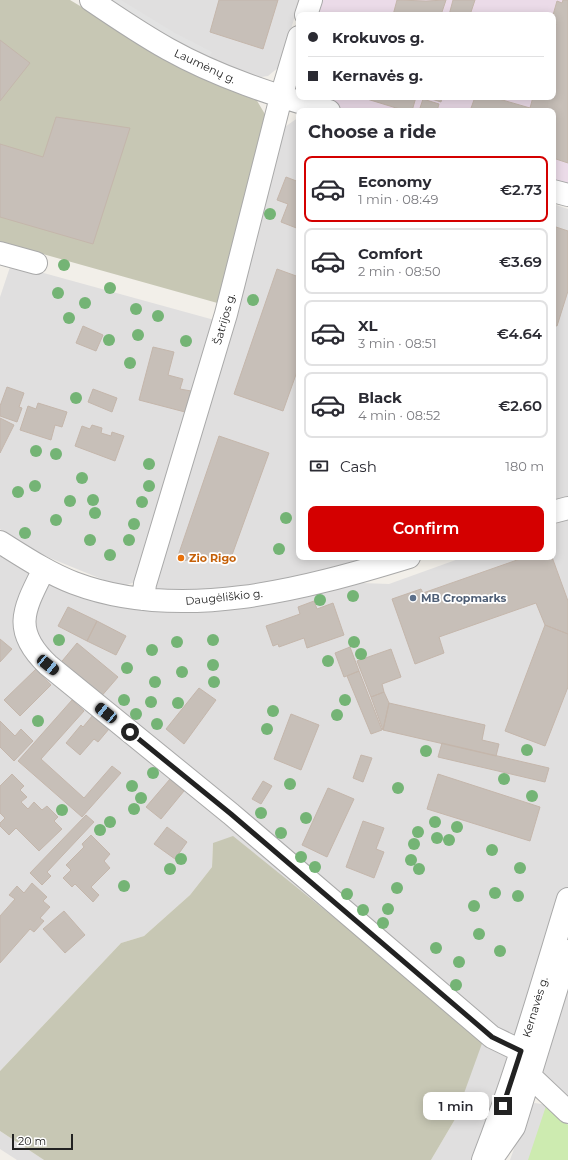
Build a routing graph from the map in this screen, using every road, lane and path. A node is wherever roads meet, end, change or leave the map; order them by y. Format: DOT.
graph roads {
  1 [pos="91,0"];
  2 [pos="311,0"];
  3 [pos="307,12"];
  4 [pos="296,47"];
  5 [pos="280,97"];
  6 [pos="318,108"];
  7 [pos="556,192"];
  8 [pos="568,195"];
  9 [pos="0,252"];
  10 [pos="36,263"];
  11 [pos="568,508"];
  12 [pos="556,511"];
  13 [pos="0,542"];
  14 [pos="399,560"];
  15 [pos="44,569"];
  16 [pos="143,599"];
  17 [pos="568,899"];
  18 [pos="568,951"];
  19 [pos="521,1051"];
  20 [pos="530,1076"];
  21 [pos="568,1112"];
  22 [pos="483,1160"];
  23 [pos="491,1160"];
  1 -- 5 [label="street, Laumėnų g."];
  2 -- 3 [label="street"];
  4 -- 5 [label="street, Šatrijos g."];
  5 -- 6 [label="street, Laumėnų g."];
  5 -- 16 [label="street, Šatrijos g."];
  7 -- 8 [label="street"];
  9 -- 10 [label="street"];
  11 -- 12 [label="street"];
  13 -- 15 [label="street, Daugėliškio g."];
  14 -- 16 [label="street, Daugėliškio g."];
  15 -- 16 [label="street, Daugėliškio g."];
  15 -- 19 [label="street"];
  17 -- 19 [label="street, Kernavės g."];
  18 -- 20 [label="street, Kernavės g."];
  19 -- 22 [label="street, Kernavės g."];
  20 -- 21 [label="street"];
  20 -- 23 [label="street, Kernavės g."];
}
